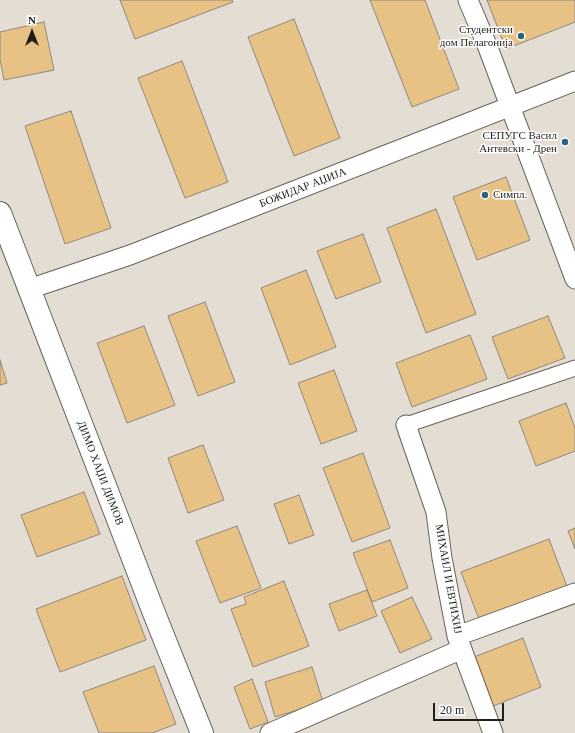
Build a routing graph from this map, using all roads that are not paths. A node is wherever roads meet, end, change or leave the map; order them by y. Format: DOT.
graph roads {
  1 [pos="468,0"];
  2 [pos="575,81"];
  3 [pos="510,106"];
  4 [pos="0,213"];
  5 [pos="575,278"];
  6 [pos="29,288"];
  7 [pos="575,368"];
  8 [pos="406,425"];
  9 [pos="575,593"];
  10 [pos="460,642"];
  11 [pos="202,733"];
  12 [pos="270,733"];
  13 [pos="493,733"];
  1 -- 3 [label="street"];
  2 -- 3 [label="street, БОЖИДАР АЏИЈА"];
  3 -- 5 [label="street"];
  3 -- 6 [label="street, БОЖИДАР АЏИЈА"];
  4 -- 6 [label="street, ДИМО ХАЏИ ДИМОВ"];
  6 -- 11 [label="street, ДИМО ХАЏИ ДИМОВ"];
  7 -- 8 [label="street"];
  8 -- 10 [label="street, МИХАИЛ И ЕВТИХИЈ"];
  9 -- 10 [label="street"];
  10 -- 12 [label="street"];
  10 -- 13 [label="street, МИХАИЛ И ЕВТИХИЈ"];
}
